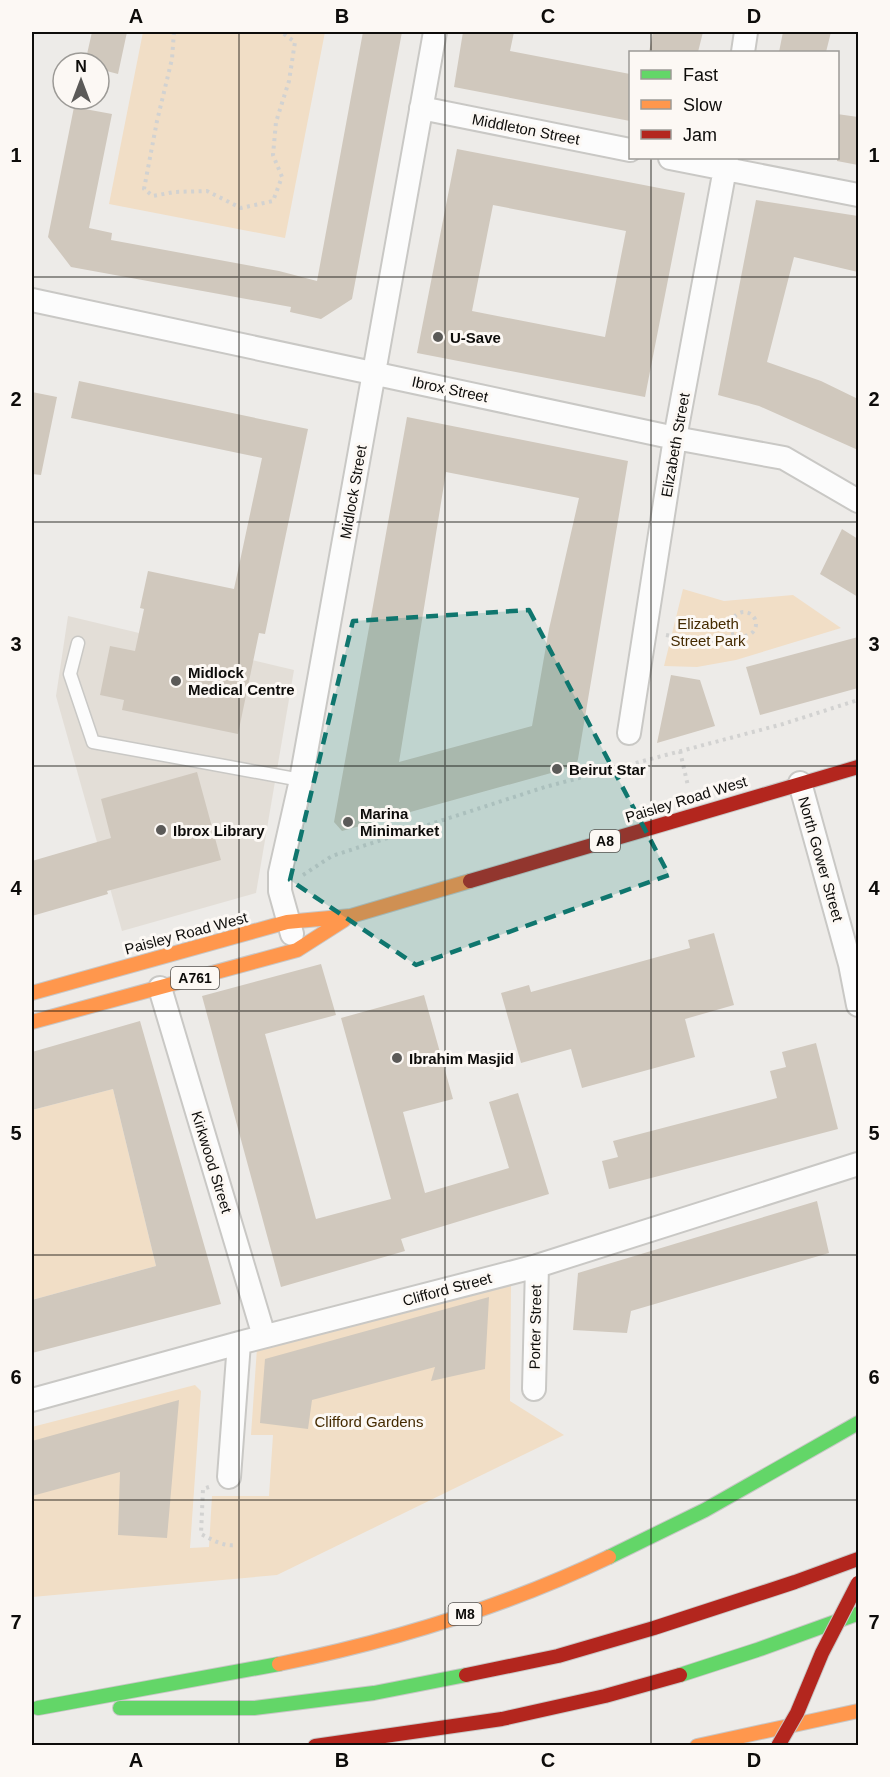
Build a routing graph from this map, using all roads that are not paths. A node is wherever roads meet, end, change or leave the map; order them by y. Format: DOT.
graph roads {
  1 [pos="435,32"];
  2 [pos="746,32"];
  3 [pos="743,51"];
  4 [pos="421,108"];
  5 [pos="629,150"];
  6 [pos="681,159"];
  7 [pos="726,163"];
  8 [pos="858,195"];
  9 [pos="32,300"];
  10 [pos="375,373"];
  11 [pos="675,438"];
  12 [pos="858,501"];
  13 [pos="78,643"];
  14 [pos="629,733"];
  15 [pos="858,767"];
  16 [pos="301,780"];
  17 [pos="800,783"];
  18 [pos="351,916"];
  19 [pos="287,922"];
  20 [pos="297,950"];
  21 [pos="160,988"];
  22 [pos="857,990"];
  23 [pos="32,993"];
  24 [pos="32,1022"];
  25 [pos="858,1164"];
  26 [pos="537,1266"];
  27 [pos="264,1336"];
  28 [pos="239,1343"];
  29 [pos="534,1389"];
  30 [pos="32,1400"];
  31 [pos="858,1423"];
  32 [pos="229,1478"];
  33 [pos="858,1559"];
  34 [pos="858,1583"];
  35 [pos="858,1615"];
  36 [pos="35,1708"];
  37 [pos="858,1711"];
  38 [pos="797,1713"];
  39 [pos="315,1746"];
  40 [pos="697,1746"];
  41 [pos="778,1746"];
  1 -- 4 [label="street, Midlock Street"];
  2 -- 3 [label="street"];
  4 -- 5 [label="street, Middleton Street"];
  4 -- 10 [label="street, Midlock Street"];
  6 -- 7 [label="street"];
  7 -- 8 [label="street"];
  7 -- 11 [label="street, Elizabeth Street"];
  9 -- 10 [label="street, Ibrox Street"];
  10 -- 11 [label="street, Ibrox Street"];
  10 -- 16 [label="street, Midlock Street"];
  11 -- 12 [label="street, Ibrox Street"];
  11 -- 14 [label="street, Elizabeth Street"];
  13 -- 16 [label="lane"];
  15 -- 17 [label="main road, Paisley Road West / A8"];
  16 -- 19 [label="street, Midlock Street"];
  17 -- 18 [label="main road, Paisley Road West / A8"];
  17 -- 22 [label="street, North Gower Street"];
  18 -- 19 [label="main road, Paisley Road West / A761"];
  18 -- 20 [label="main road, Paisley Road West / A761"];
  19 -- 20 [label="street, Midlock Street"];
  19 -- 23 [label="main road, Paisley Road West / A761"];
  20 -- 21 [label="main road, Paisley Road West / A761"];
  21 -- 24 [label="main road, Paisley Road West / A761"];
  21 -- 27 [label="street, Kirkwood Street"];
  25 -- 26 [label="street, Clifford Street"];
  26 -- 27 [label="street, Clifford Street"];
  26 -- 29 [label="street, Porter Street"];
  27 -- 28 [label="street, Clifford Street"];
  28 -- 30 [label="street, Clifford Street"];
  28 -- 32 [label="street"];
  31 -- 36 [label="main road, M8"];
  33 -- 36 [label="main road, M8"];
  34 -- 38 [label="main road, bridge"];
  35 -- 38 [label="main road, bridge"];
  35 -- 39 [label="main road"];
  37 -- 40 [label="main road"];
  38 -- 41 [label="main road, bridge"];
}
